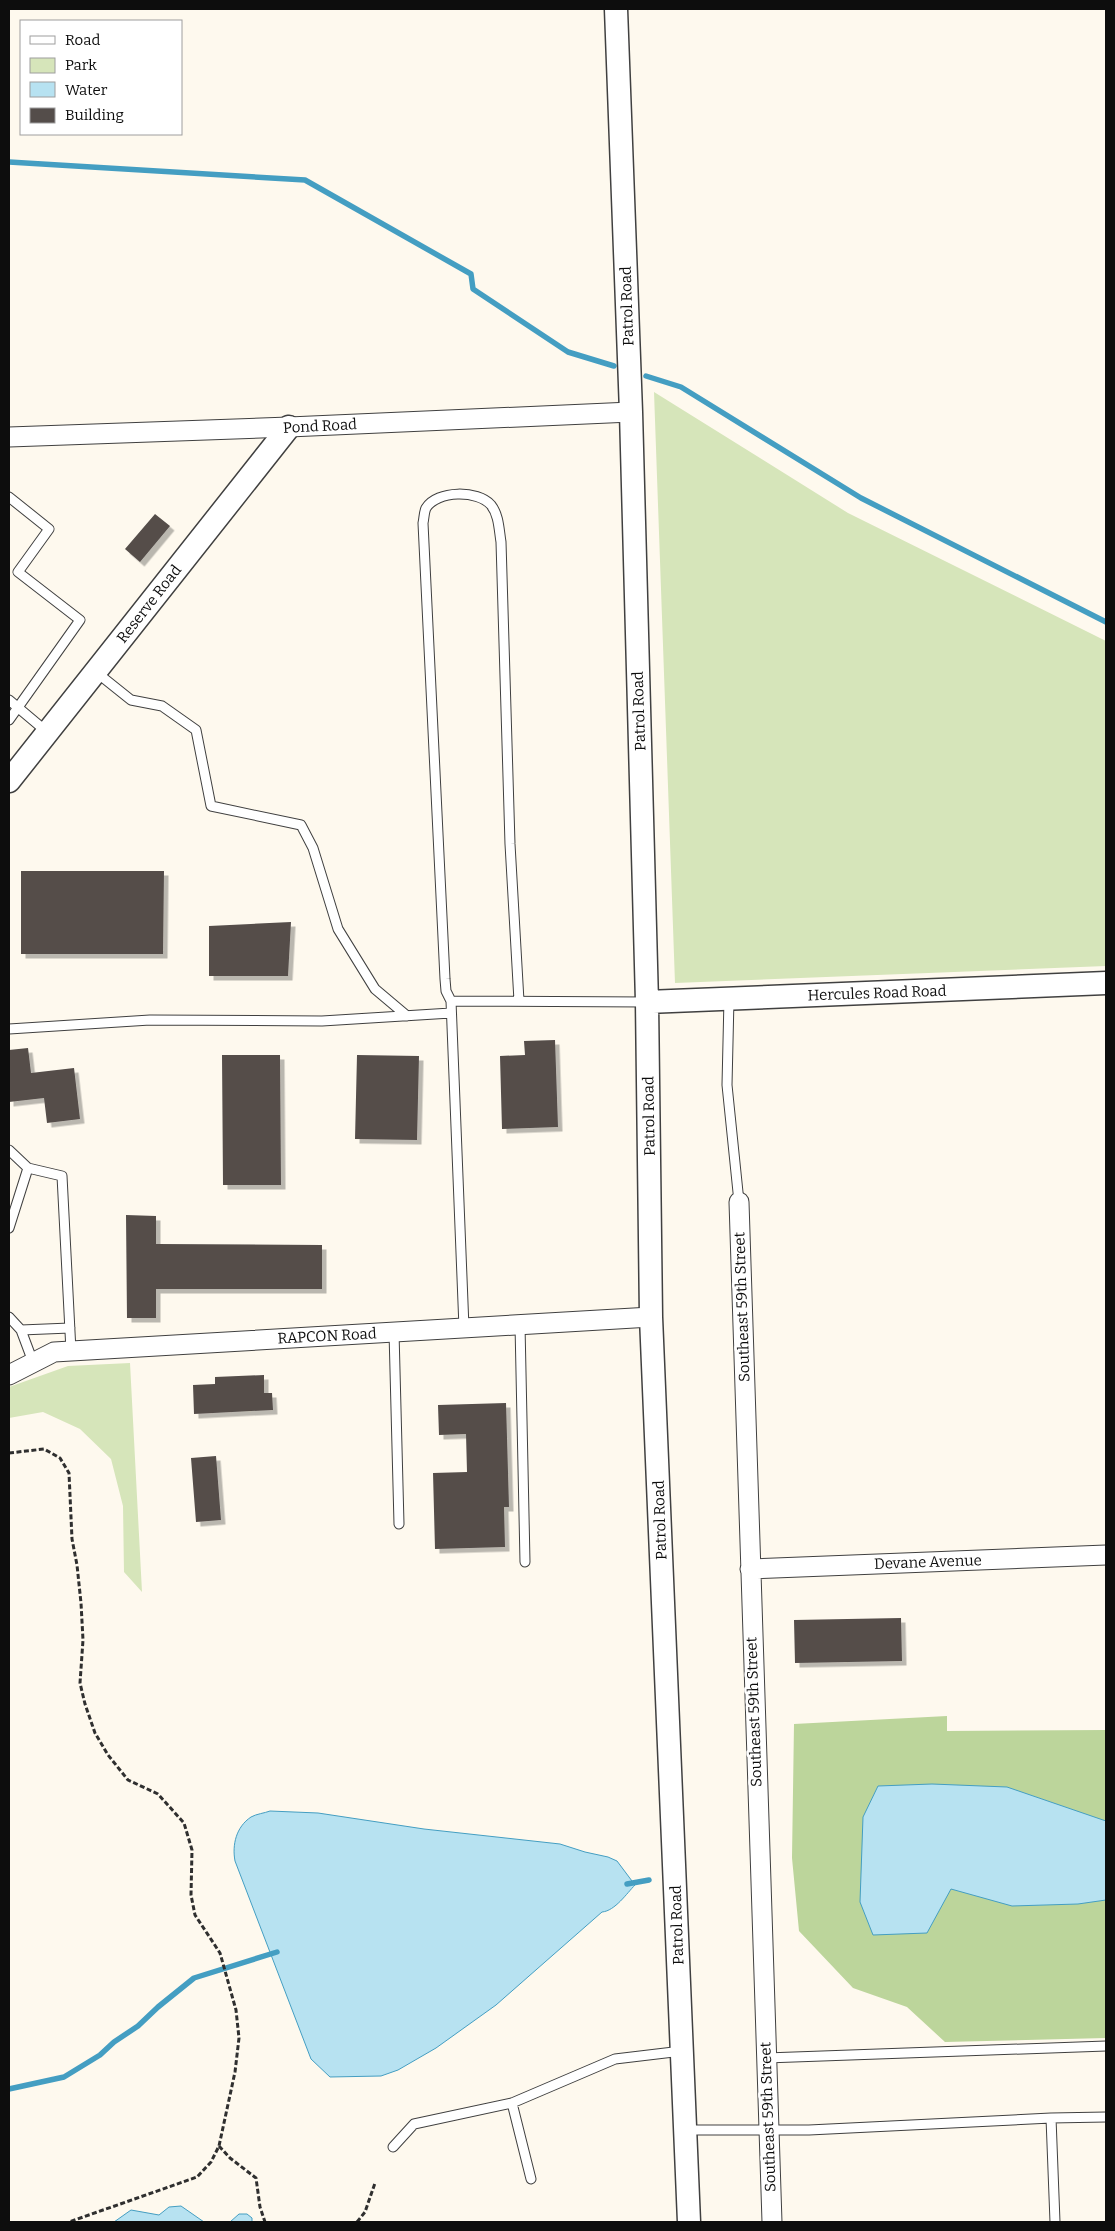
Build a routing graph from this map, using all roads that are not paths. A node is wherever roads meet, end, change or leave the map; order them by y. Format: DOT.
graph roads {
  1 [pos="616,9"];
  2 [pos="631,412"];
  3 [pos="289,428"];
  4 [pos="9,437"];
  5 [pos="9,497"];
  6 [pos="96,672"];
  7 [pos="9,700"];
  8 [pos="18,708"];
  9 [pos="9,720"];
  10 [pos="47,733"];
  11 [pos="9,781"];
  12 [pos="1106,983"];
  13 [pos="729,999"];
  14 [pos="451,1001"];
  15 [pos="519,1001"];
  16 [pos="647,1002"];
  17 [pos="451,1013"];
  18 [pos="406,1016"];
  19 [pos="9,1028"];
  20 [pos="9,1150"];
  21 [pos="28,1168"];
  22 [pos="739,1202"];
  23 [pos="9,1228"];
  24 [pos="9,1317"];
  25 [pos="652,1317"];
  26 [pos="520,1325"];
  27 [pos="70,1328"];
  28 [pos="464,1328"];
  29 [pos="21,1330"];
  30 [pos="394,1332"];
  31 [pos="71,1350"];
  32 [pos="33,1362"];
  33 [pos="9,1375"];
  34 [pos="399,1524"];
  35 [pos="1106,1555"];
  36 [pos="525,1562"];
  37 [pos="750,1569"];
  38 [pos="1106,2046"];
  39 [pos="682,2051"];
  40 [pos="766,2058"];
  41 [pos="512,2103"];
  42 [pos="1106,2117"];
  43 [pos="1051,2118"];
  44 [pos="768,2129"];
  45 [pos="685,2130"];
  46 [pos="393,2146"];
  47 [pos="531,2179"];
  48 [pos="689,2222"];
  49 [pos="772,2222"];
  50 [pos="1055,2222"];
  1 -- 2 [label="street, Patrol Road"];
  2 -- 3 [label="street, Pond Road"];
  2 -- 16 [label="street, Patrol Road"];
  3 -- 4 [label="street, Pond Road"];
  3 -- 6 [label="street, Reserve Road"];
  5 -- 8 [label="lane"];
  6 -- 10 [label="street, Reserve Road"];
  6 -- 18 [label="lane"];
  7 -- 8 [label="lane"];
  8 -- 9 [label="lane"];
  8 -- 10 [label="lane"];
  10 -- 11 [label="street, Reserve Road"];
  12 -- 13 [label="street, Hercules Road Road"];
  13 -- 16 [label="street, Hercules Road Road"];
  13 -- 22 [label="lane"];
  14 -- 15 [label="lane"];
  14 -- 15 [label="lane"];
  14 -- 17 [label="lane"];
  15 -- 16 [label="lane"];
  16 -- 25 [label="street, Patrol Road"];
  17 -- 18 [label="lane"];
  17 -- 28 [label="lane"];
  18 -- 19 [label="lane"];
  20 -- 21 [label="lane"];
  21 -- 23 [label="lane"];
  21 -- 27 [label="lane"];
  22 -- 37 [label="street, Southeast 59th Street"];
  24 -- 29 [label="lane"];
  25 -- 26 [label="street, RAPCON Road"];
  25 -- 39 [label="street, Patrol Road"];
  26 -- 28 [label="street, RAPCON Road"];
  26 -- 36 [label="lane"];
  27 -- 29 [label="lane"];
  27 -- 31 [label="lane"];
  28 -- 30 [label="street, RAPCON Road"];
  29 -- 32 [label="lane"];
  30 -- 31 [label="street, RAPCON Road"];
  30 -- 34 [label="lane"];
  31 -- 32 [label="street, RAPCON Road"];
  32 -- 33 [label="street, RAPCON Road"];
  35 -- 37 [label="street, Devane Avenue"];
  37 -- 40 [label="street, Southeast 59th Street"];
  38 -- 40 [label="lane"];
  39 -- 41 [label="lane"];
  39 -- 45 [label="street, Patrol Road"];
  40 -- 44 [label="street, Southeast 59th Street"];
  41 -- 46 [label="lane"];
  41 -- 47 [label="lane"];
  42 -- 43 [label="lane"];
  43 -- 44 [label="lane"];
  43 -- 50 [label="lane"];
  44 -- 45 [label="lane"];
  44 -- 49 [label="street, Southeast 59th Street"];
  45 -- 48 [label="street, Patrol Road"];
}
